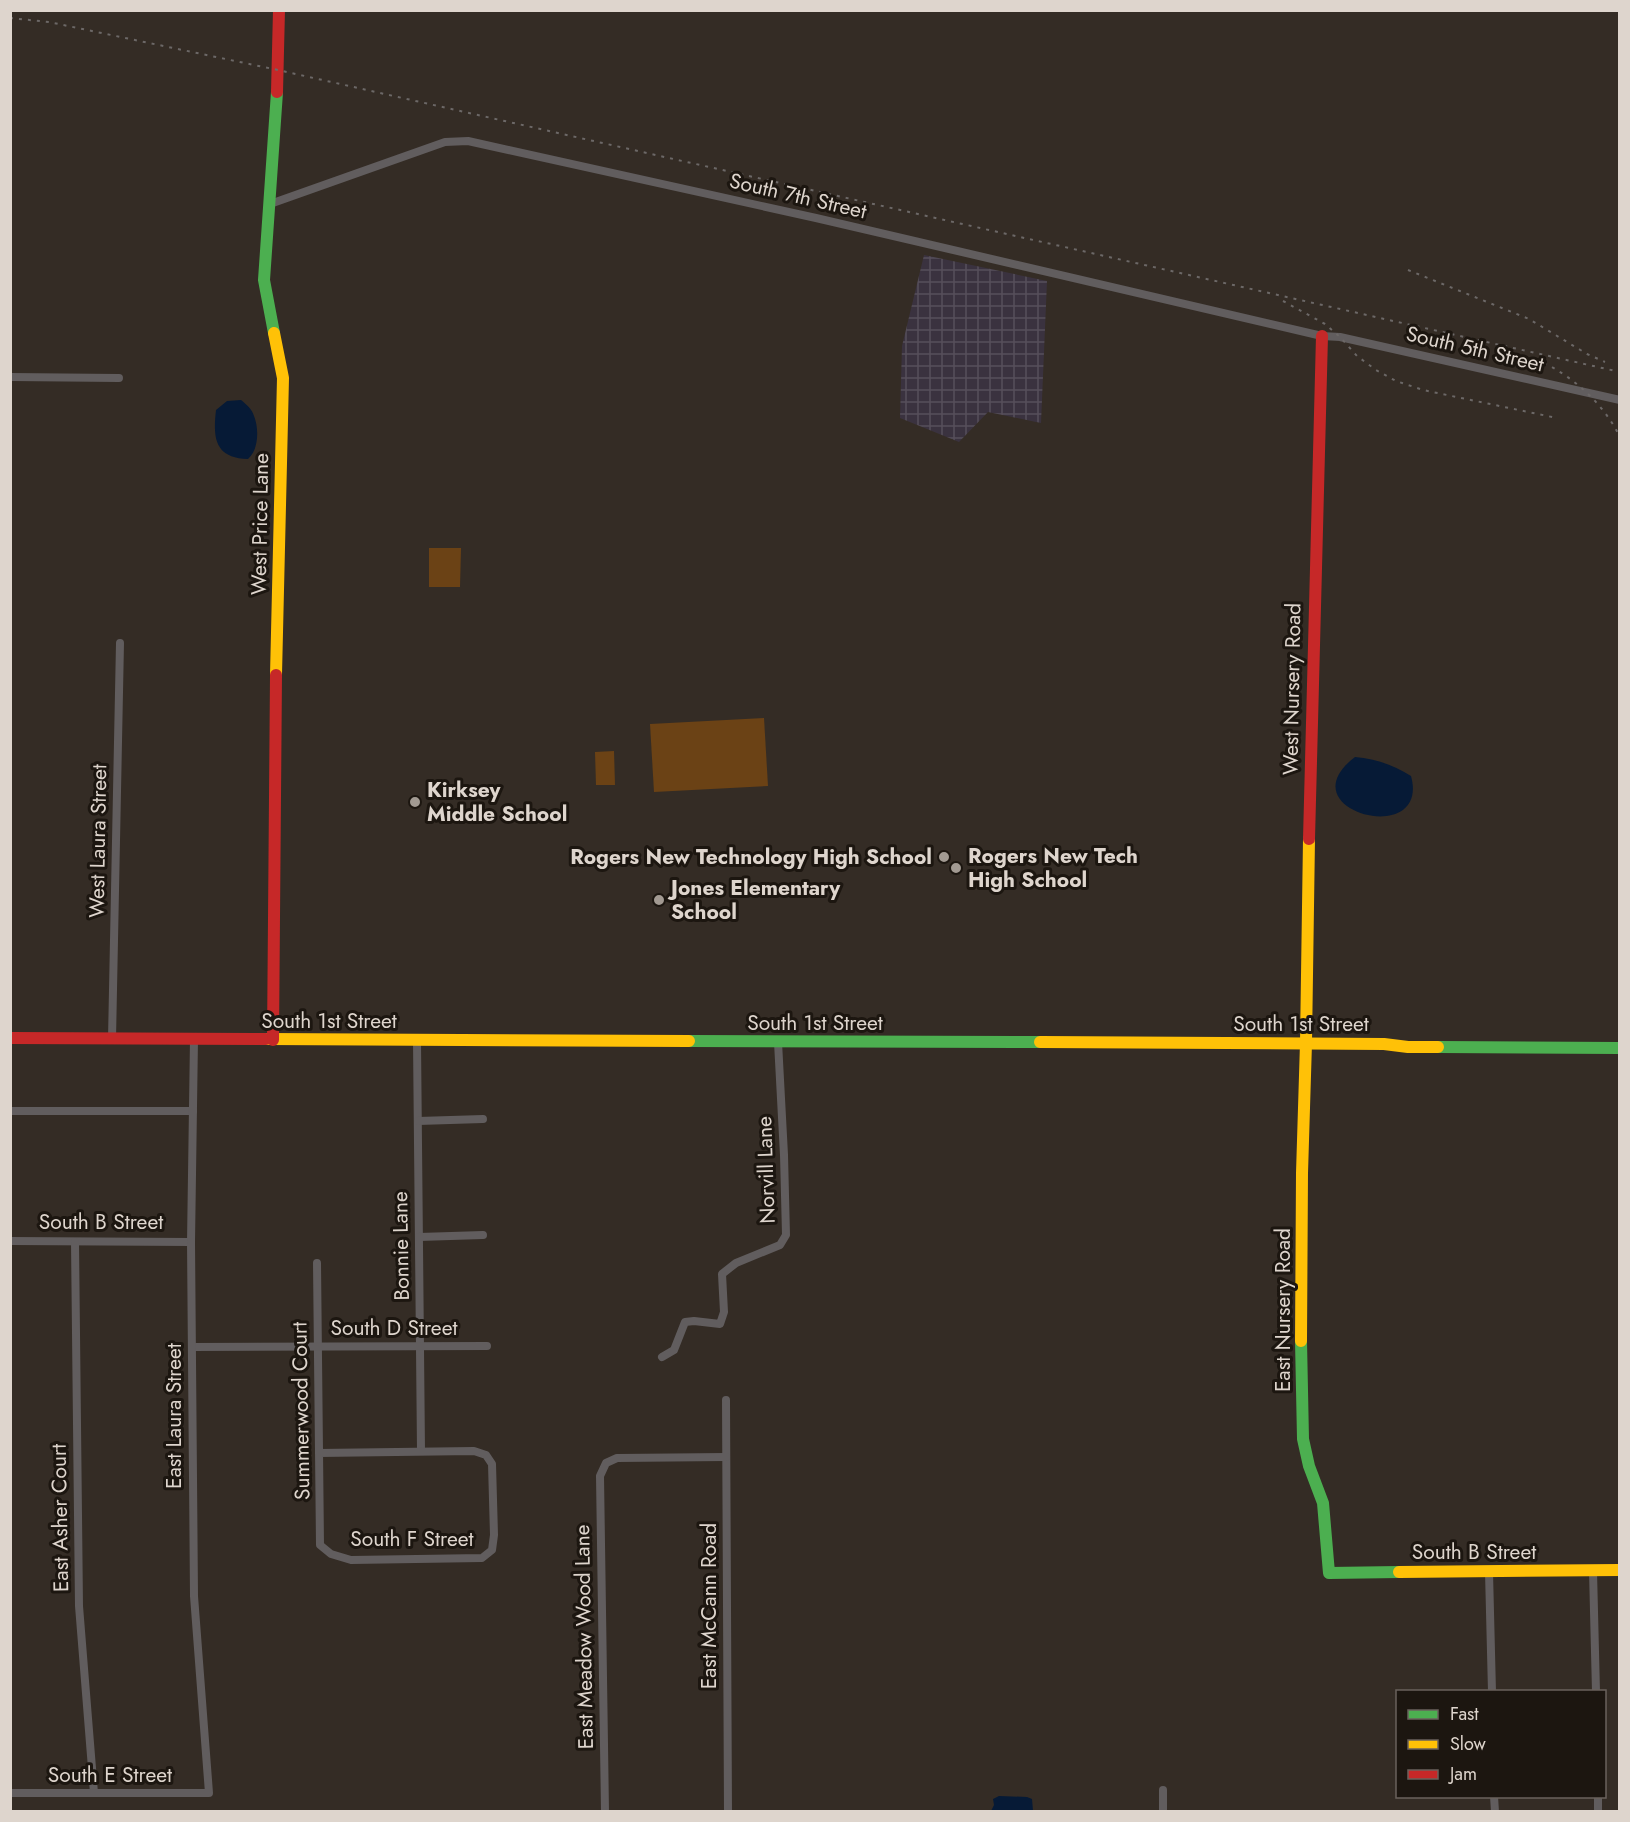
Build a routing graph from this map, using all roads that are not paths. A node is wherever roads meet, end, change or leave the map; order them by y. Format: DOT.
graph roads {
  1 [pos="279,10"];
  2 [pos="270,204"];
  3 [pos="1322,336"];
  4 [pos="10,377"];
  5 [pos="119,378"];
  6 [pos="1620,400"];
  7 [pos="120,643"];
  8 [pos="10,1038"];
  9 [pos="112,1039"];
  10 [pos="194,1039"];
  11 [pos="273,1040"];
  12 [pos="417,1041"];
  13 [pos="778,1042"];
  14 [pos="1306,1043"];
  15 [pos="1620,1048"];
  16 [pos="10,1111"];
  17 [pos="193,1111"];
  18 [pos="483,1119"];
  19 [pos="418,1121"];
  20 [pos="483,1235"];
  21 [pos="419,1237"];
  22 [pos="10,1241"];
  23 [pos="75,1242"];
  24 [pos="191,1242"];
  25 [pos="317,1263"];
  26 [pos="318,1346"];
  27 [pos="420,1346"];
  28 [pos="487,1346"];
  29 [pos="192,1347"];
  30 [pos="662,1357"];
  31 [pos="726,1400"];
  32 [pos="421,1451"];
  33 [pos="319,1453"];
  34 [pos="726,1457"];
  35 [pos="331,1554"];
  36 [pos="1593,1570"];
  37 [pos="1620,1570"];
  38 [pos="1489,1572"];
  39 [pos="1329,1573"];
  40 [pos="1492,1690"];
  41 [pos="1596,1690"];
  42 [pos="1163,1790"];
  43 [pos="94,1792"];
  44 [pos="10,1793"];
  45 [pos="209,1793"];
  46 [pos="605,1812"];
  47 [pos="728,1812"];
  48 [pos="1163,1812"];
  1 -- 2 [label="street, West Price Lane"];
  2 -- 3 [label="street, South 7th Street"];
  2 -- 11 [label="street, West Price Lane"];
  3 -- 6 [label="street, South 5th Street"];
  3 -- 14 [label="street, West Nursery Road"];
  4 -- 5 [label="street"];
  7 -- 9 [label="street, West Laura Street"];
  8 -- 9 [label="street, South 1st Street"];
  9 -- 10 [label="street, South 1st Street"];
  10 -- 11 [label="street, South 1st Street"];
  10 -- 17 [label="street, East Laura Street"];
  11 -- 12 [label="street, South 1st Street"];
  12 -- 13 [label="street, South 1st Street"];
  12 -- 19 [label="street, Bonnie Lane"];
  13 -- 14 [label="street, South 1st Street"];
  13 -- 30 [label="street, Norvill Lane"];
  14 -- 15 [label="street, South 1st Street"];
  14 -- 39 [label="street, East Nursery Road"];
  16 -- 17 [label="street"];
  17 -- 24 [label="street, East Laura Street"];
  18 -- 19 [label="street"];
  19 -- 21 [label="street, Bonnie Lane"];
  20 -- 21 [label="street"];
  21 -- 27 [label="street, Bonnie Lane"];
  22 -- 23 [label="street, South B Street"];
  23 -- 24 [label="street, South B Street"];
  23 -- 43 [label="street, East Asher Court"];
  24 -- 29 [label="street, East Laura Street"];
  25 -- 26 [label="street, Summerwood Court"];
  26 -- 27 [label="street, South D Street"];
  26 -- 29 [label="street, South D Street"];
  26 -- 33 [label="street, Summerwood Court"];
  27 -- 28 [label="street, South D Street"];
  27 -- 32 [label="street, Bonnie Lane"];
  29 -- 45 [label="street, East Laura Street"];
  31 -- 34 [label="street, East McCann Road"];
  32 -- 33 [label="street"];
  32 -- 35 [label="street, South F Street"];
  33 -- 35 [label="street, Summerwood Court"];
  34 -- 46 [label="street, East Meadow Wood Lane"];
  34 -- 47 [label="street, East McCann Road"];
  36 -- 37 [label="street, South B Street"];
  36 -- 38 [label="street, South B Street"];
  36 -- 41 [label="street"];
  38 -- 39 [label="street, South B Street"];
  38 -- 40 [label="street"];
  42 -- 48 [label="street"];
  43 -- 44 [label="street, South E Street"];
  43 -- 45 [label="street, South E Street"];
}
